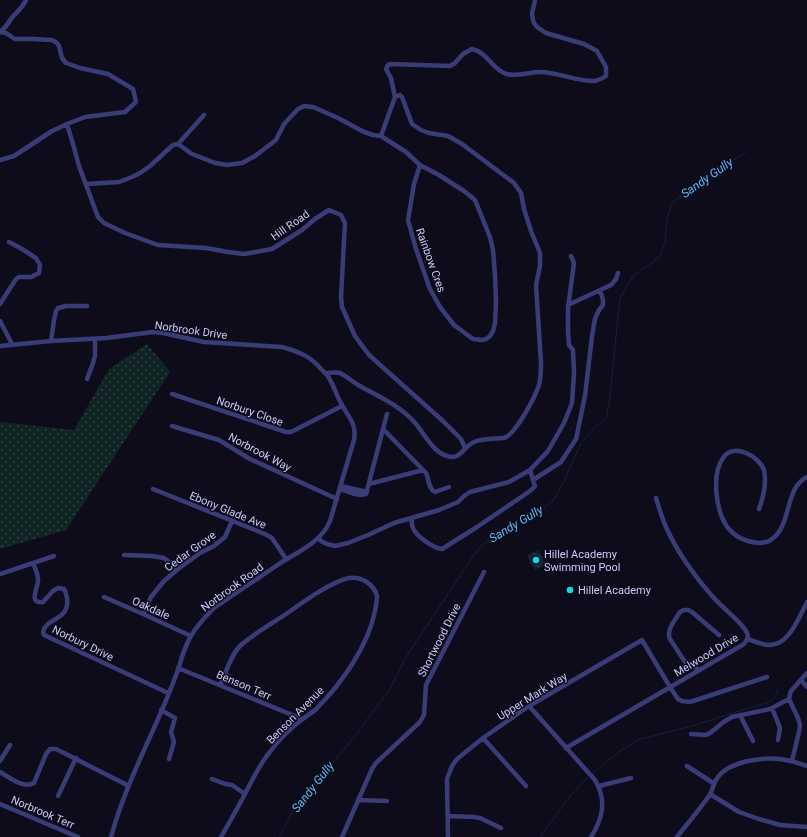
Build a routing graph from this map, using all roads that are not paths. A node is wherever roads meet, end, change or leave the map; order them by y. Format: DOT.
graph roads {
  1 [pos="26,0"];
  2 [pos="535,0"];
  3 [pos="0,32"];
  4 [pos="395,97"];
  5 [pos="204,116"];
  6 [pos="67,124"];
  7 [pos="381,136"];
  8 [pos="178,144"];
  9 [pos="0,160"];
  10 [pos="420,165"];
  11 [pos="87,184"];
  12 [pos="9,242"];
  13 [pos="571,256"];
  14 [pos="618,273"];
  15 [pos="600,290"];
  16 [pos="0,304"];
  17 [pos="568,304"];
  18 [pos="87,306"];
  19 [pos="0,321"];
  20 [pos="95,339"];
  21 [pos="51,341"];
  22 [pos="12,344"];
  23 [pos="0,346"];
  24 [pos="325,373"];
  25 [pos="87,379"];
  26 [pos="172,394"];
  27 [pos="342,406"];
  28 [pos="387,414"];
  29 [pos="172,426"];
  30 [pos="383,429"];
  31 [pos="465,448"];
  32 [pos="423,470"];
  33 [pos="530,470"];
  34 [pos="807,477"];
  35 [pos="533,480"];
  36 [pos="369,484"];
  37 [pos="449,487"];
  38 [pos="340,488"];
  39 [pos="153,489"];
  40 [pos="656,498"];
  41 [pos="337,499"];
  42 [pos="760,509"];
  43 [pos="412,518"];
  44 [pos="232,521"];
  45 [pos="319,538"];
  46 [pos="124,555"];
  47 [pos="54,556"];
  48 [pos="286,559"];
  49 [pos="33,563"];
  50 [pos="178,569"];
  51 [pos="484,572"];
  52 [pos="0,574"];
  53 [pos="104,598"];
  54 [pos="807,602"];
  55 [pos="143,614"];
  56 [pos="719,635"];
  57 [pos="191,636"];
  58 [pos="748,639"];
  59 [pos="178,668"];
  60 [pos="698,670"];
  61 [pos="807,673"];
  62 [pos="767,677"];
  63 [pos="801,680"];
  64 [pos="220,685"];
  65 [pos="670,687"];
  66 [pos="807,687"];
  67 [pos="168,694"];
  68 [pos="789,699"];
  69 [pos="528,706"];
  70 [pos="772,708"];
  71 [pos="162,710"];
  72 [pos="740,715"];
  73 [pos="302,719"];
  74 [pos="691,734"];
  75 [pos="483,738"];
  76 [pos="778,740"];
  77 [pos="752,741"];
  78 [pos="10,745"];
  79 [pos="566,748"];
  80 [pos="76,758"];
  81 [pos="169,759"];
  82 [pos="0,761"];
  83 [pos="792,761"];
  84 [pos="687,766"];
  85 [pos="807,766"];
  86 [pos="0,772"];
  87 [pos="631,778"];
  88 [pos="212,779"];
  89 [pos="713,783"];
  90 [pos="129,786"];
  91 [pos="526,786"];
  92 [pos="599,786"];
  93 [pos="245,794"];
  94 [pos="710,794"];
  95 [pos="58,796"];
  96 [pos="358,800"];
  97 [pos="386,801"];
  98 [pos="0,804"];
  99 [pos="448,816"];
  100 [pos="807,827"];
  101 [pos="501,828"];
  102 [pos="78,837"];
  103 [pos="111,837"];
  104 [pos="221,837"];
  105 [pos="342,837"];
  106 [pos="448,837"];
  107 [pos="590,837"];
  108 [pos="677,837"];
  1 -- 3 [label="street"];
  2 -- 4 [label="street"];
  3 -- 6 [label="street"];
  4 -- 7 [label="street"];
  4 -- 31 [label="street"];
  5 -- 8 [label="street"];
  6 -- 9 [label="street"];
  6 -- 11 [label="street, Hill Road"];
  7 -- 8 [label="street, Rainbow Cres"];
  7 -- 10 [label="street, Rainbow Cres"];
  8 -- 11 [label="street"];
  10 -- 10 [label="street, Rainbow Cres"];
  11 -- 31 [label="street, Hill Road"];
  12 -- 16 [label="street"];
  13 -- 17 [label="street"];
  14 -- 15 [label="street"];
  15 -- 17 [label="street"];
  15 -- 35 [label="street"];
  17 -- 33 [label="street"];
  18 -- 21 [label="street"];
  19 -- 22 [label="street"];
  20 -- 21 [label="street, Norbrook Drive"];
  20 -- 24 [label="street, Norbrook Drive"];
  20 -- 25 [label="street"];
  21 -- 22 [label="street, Norbrook Drive"];
  22 -- 23 [label="street, Norbrook Drive"];
  24 -- 27 [label="street, Norbrook Road"];
  24 -- 31 [label="street"];
  26 -- 27 [label="street, Norbury Close"];
  27 -- 38 [label="street, Norbrook Road"];
  28 -- 30 [label="street"];
  29 -- 41 [label="street, Norbrook Way"];
  30 -- 32 [label="street"];
  30 -- 36 [label="street"];
  32 -- 36 [label="street"];
  32 -- 37 [label="street"];
  33 -- 35 [label="street"];
  33 -- 43 [label="street"];
  34 -- 42 [label="street"];
  35 -- 43 [label="street"];
  36 -- 38 [label="street"];
  38 -- 41 [label="street, Norbrook Road"];
  39 -- 44 [label="street, Ebony Glade Ave"];
  40 -- 58 [label="street, Melwood Drive"];
  41 -- 45 [label="street, Norbrook Road"];
  43 -- 45 [label="street"];
  44 -- 48 [label="street, Ebony Glade Ave"];
  44 -- 50 [label="street, Cedar Grove"];
  45 -- 48 [label="street, Norbrook Road"];
  46 -- 50 [label="street"];
  47 -- 49 [label="street"];
  48 -- 57 [label="street, Norbrook Road"];
  49 -- 52 [label="street"];
  49 -- 67 [label="street, Norbury Drive"];
  50 -- 55 [label="street, Cedar Grove"];
  51 -- 96 [label="street, Shortwood Drive"];
  53 -- 55 [label="street, Oakdale"];
  54 -- 58 [label="street"];
  55 -- 57 [label="street, Oakdale"];
  56 -- 60 [label="street"];
  57 -- 59 [label="street, Norbrook Road"];
  58 -- 60 [label="street, Melwood Drive"];
  59 -- 64 [label="street, Benson Terr"];
  59 -- 67 [label="street, Norbrook Road"];
  60 -- 65 [label="street, Melwood Drive"];
  61 -- 63 [label="street"];
  62 -- 65 [label="street"];
  63 -- 66 [label="street"];
  63 -- 68 [label="street"];
  64 -- 73 [label="street, Benson Terr"];
  64 -- 73 [label="street, Benson Avenue"];
  65 -- 69 [label="street, Upper Mark Way"];
  65 -- 79 [label="street, Melwood Drive"];
  67 -- 71 [label="street, Norbrook Road"];
  68 -- 70 [label="street"];
  68 -- 83 [label="street"];
  69 -- 75 [label="street, Upper Mark Way"];
  69 -- 79 [label="street"];
  70 -- 72 [label="street"];
  70 -- 76 [label="street"];
  71 -- 81 [label="street"];
  71 -- 90 [label="street, Norbrook Road"];
  72 -- 74 [label="street"];
  72 -- 77 [label="street"];
  73 -- 93 [label="street, Benson Avenue"];
  75 -- 91 [label="street"];
  75 -- 99 [label="street, Upper Mark Way"];
  78 -- 82 [label="street"];
  79 -- 92 [label="street"];
  80 -- 86 [label="street"];
  80 -- 90 [label="street"];
  80 -- 95 [label="street"];
  83 -- 85 [label="street"];
  83 -- 89 [label="street"];
  84 -- 89 [label="street"];
  87 -- 92 [label="street"];
  88 -- 93 [label="street"];
  89 -- 94 [label="street"];
  90 -- 103 [label="street, Norbrook Road"];
  92 -- 107 [label="street"];
  93 -- 104 [label="street, Benson Avenue"];
  94 -- 100 [label="street"];
  94 -- 108 [label="street"];
  96 -- 97 [label="street"];
  96 -- 105 [label="street, Shortwood Drive"];
  98 -- 102 [label="street, Norbrook Terr"];
  99 -- 101 [label="street"];
  99 -- 106 [label="street, Upper Mark Way"];
}
